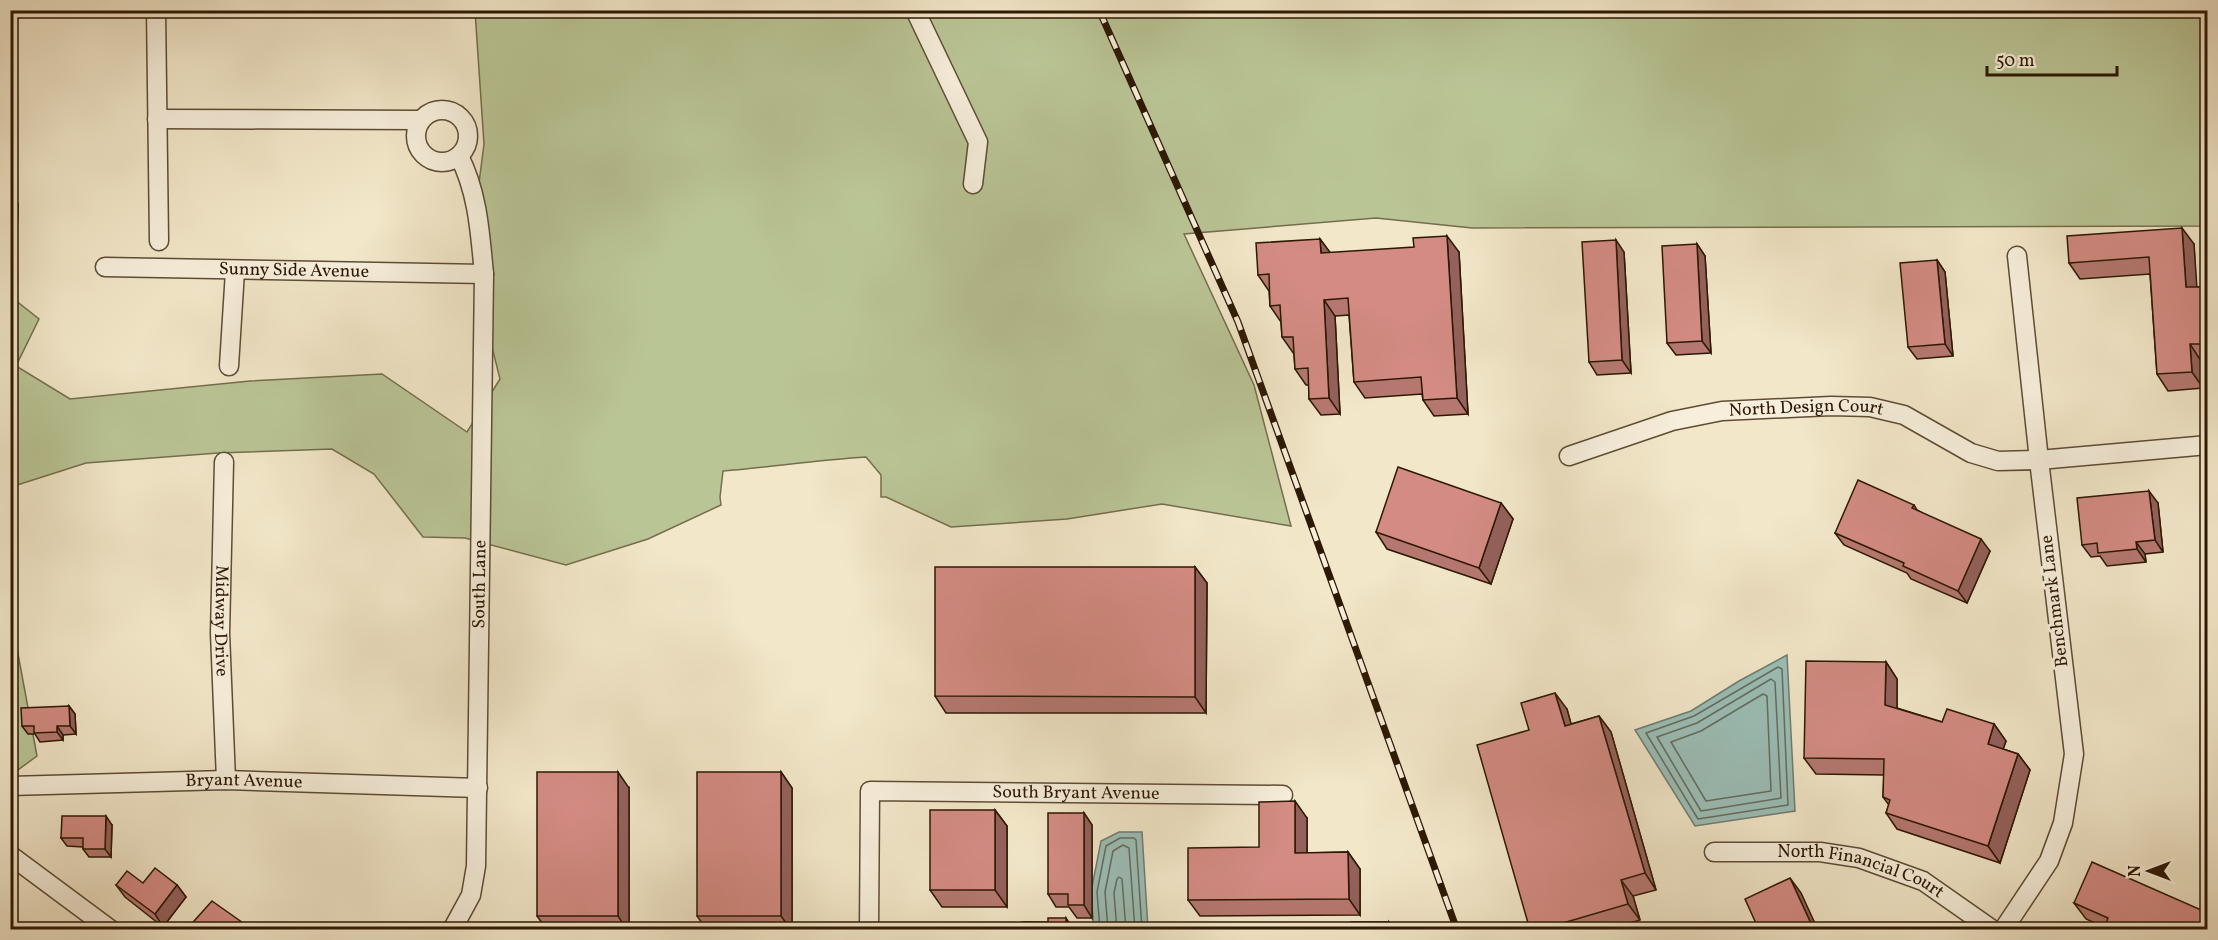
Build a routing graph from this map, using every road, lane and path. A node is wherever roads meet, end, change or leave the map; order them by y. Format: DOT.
graph roads {
  1 [pos="156,10"];
  2 [pos="915,10"];
  3 [pos="157,119"];
  4 [pos="421,120"];
  5 [pos="459,156"];
  6 [pos="973,184"];
  7 [pos="159,242"];
  8 [pos="2017,256"];
  9 [pos="105,267"];
  10 [pos="235,270"];
  11 [pos="484,274"];
  12 [pos="229,366"];
  13 [pos="2208,445"];
  14 [pos="1569,456"];
  15 [pos="2039,460"];
  16 [pos="224,462"];
  17 [pos="226,780"];
  18 [pos="10,786"];
  19 [pos="478,788"];
  20 [pos="1283,795"];
  21 [pos="1714,852"];
  22 [pos="10,855"];
  23 [pos="111,930"];
  24 [pos="452,930"];
  25 [pos="869,930"];
  26 [pos="1994,930"];
  27 [pos="2003,930"];
  1 -- 3 [label="street"];
  2 -- 6 [label="street"];
  3 -- 4 [label="street"];
  3 -- 7 [label="street"];
  4 -- 5 [label="street"];
  4 -- 5 [label="street"];
  5 -- 11 [label="street, South Lane"];
  8 -- 15 [label="street, Benchmark Lane"];
  9 -- 10 [label="street, Sunny Side Avenue"];
  10 -- 11 [label="street, Sunny Side Avenue"];
  10 -- 12 [label="street"];
  11 -- 19 [label="street, South Lane"];
  13 -- 15 [label="street, North Design Court"];
  14 -- 15 [label="street, North Design Court"];
  15 -- 27 [label="street, Benchmark Lane"];
  16 -- 17 [label="street, Midway Drive"];
  17 -- 18 [label="street, Bryant Avenue"];
  17 -- 19 [label="street, Bryant Avenue"];
  19 -- 24 [label="street, South Lane"];
  20 -- 25 [label="street, South Bryant Avenue"];
  21 -- 26 [label="street, North Financial Court"];
  22 -- 23 [label="street"];
}
